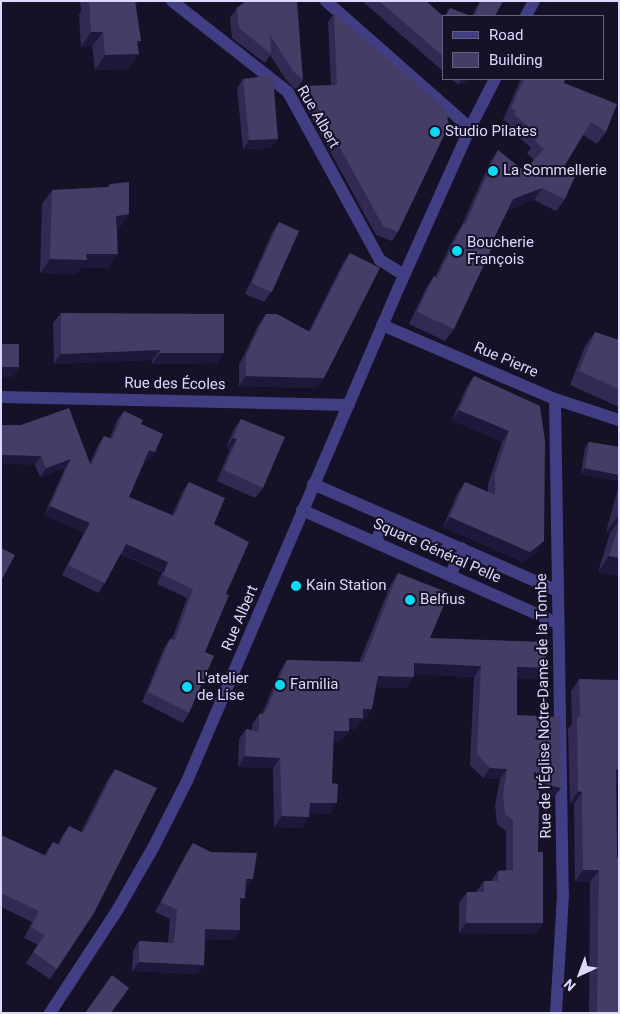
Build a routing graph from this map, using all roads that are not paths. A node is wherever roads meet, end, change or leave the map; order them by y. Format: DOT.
graph roads {
  1 [pos="172,1"];
  2 [pos="326,1"];
  3 [pos="534,1"];
  4 [pos="527,15"];
  5 [pos="494,80"];
  6 [pos="470,128"];
  7 [pos="404,275"];
  8 [pos="382,325"];
  9 [pos="1,397"];
  10 [pos="554,399"];
  11 [pos="348,405"];
  12 [pos="619,420"];
  13 [pos="313,484"];
  14 [pos="302,510"];
  15 [pos="387,516"];
  16 [pos="376,541"];
  17 [pos="462,548"];
  18 [pos="451,574"];
  19 [pos="558,591"];
  20 [pos="557,623"];
  21 [pos="50,1013"];
  22 [pos="556,1013"];
  1 -- 7 [label="street, Rue Albert"];
  2 -- 6 [label="street"];
  3 -- 4 [label="street"];
  5 -- 6 [label="street, Rue Albert"];
  6 -- 7 [label="street, Rue Albert"];
  7 -- 8 [label="street, Rue Albert"];
  8 -- 10 [label="street, Rue Pierre"];
  8 -- 11 [label="street, Rue Albert"];
  9 -- 11 [label="street, Rue des Écoles"];
  10 -- 12 [label="street, Rue Pierre"];
  10 -- 19 [label="street, Rue de l’Église Notre-Dame de la Tombe"];
  11 -- 13 [label="street, Rue Albert"];
  13 -- 14 [label="street, Rue Albert"];
  13 -- 15 [label="street, Square Général Pelle"];
  14 -- 16 [label="street, Square Général Pelle"];
  14 -- 21 [label="street, Rue Albert"];
  15 -- 16 [label="street"];
  15 -- 17 [label="street, Square Général Pelle"];
  16 -- 18 [label="street, Square Général Pelle"];
  17 -- 18 [label="street"];
  17 -- 19 [label="street, Square Général Pelle"];
  18 -- 20 [label="street, Square Général Pelle"];
  19 -- 20 [label="street, Rue de l’Église Notre-Dame de la Tombe"];
  20 -- 22 [label="street, Rue de l’Église Notre-Dame de la Tombe"];
}
